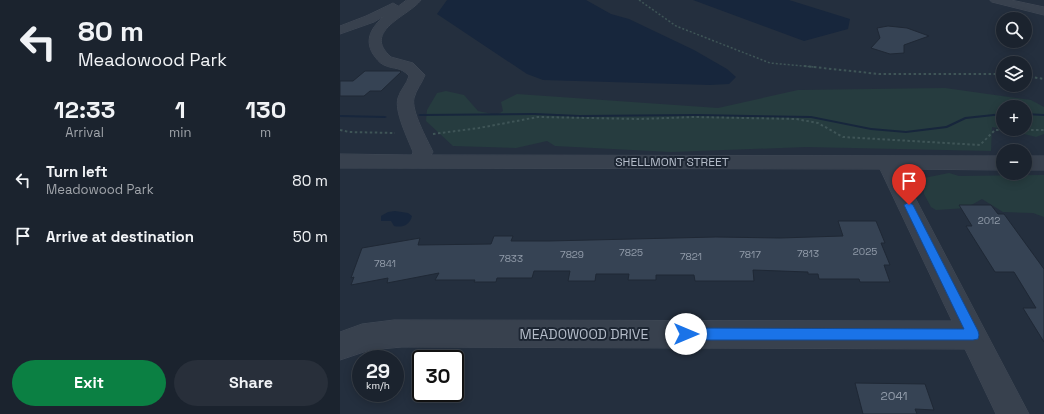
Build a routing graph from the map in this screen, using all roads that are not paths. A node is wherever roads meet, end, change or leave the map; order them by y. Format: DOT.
graph roads {
  1 [pos="404,0"];
  2 [pos="415,0"];
  3 [pos="996,0"];
  4 [pos="1044,11"];
  5 [pos="340,30"];
  6 [pos="340,160"];
  7 [pos="418,161"];
  8 [pos="886,162"];
  9 [pos="996,163"];
  10 [pos="1032,163"];
  11 [pos="1044,163"];
  12 [pos="973,335"];
  13 [pos="340,346"];
  14 [pos="1013,414"];
  1 -- 5 [label="street"];
  2 -- 7 [label="street"];
  3 -- 4 [label="street"];
  6 -- 7 [label="street, SHELLMONT STREET"];
  7 -- 8 [label="street, SHELLMONT STREET"];
  8 -- 9 [label="street, SHELLMONT STREET"];
  8 -- 12 [label="street"];
  10 -- 11 [label="street"];
  12 -- 13 [label="street, MEADOWOOD DRIVE"];
  12 -- 14 [label="street"];
}
